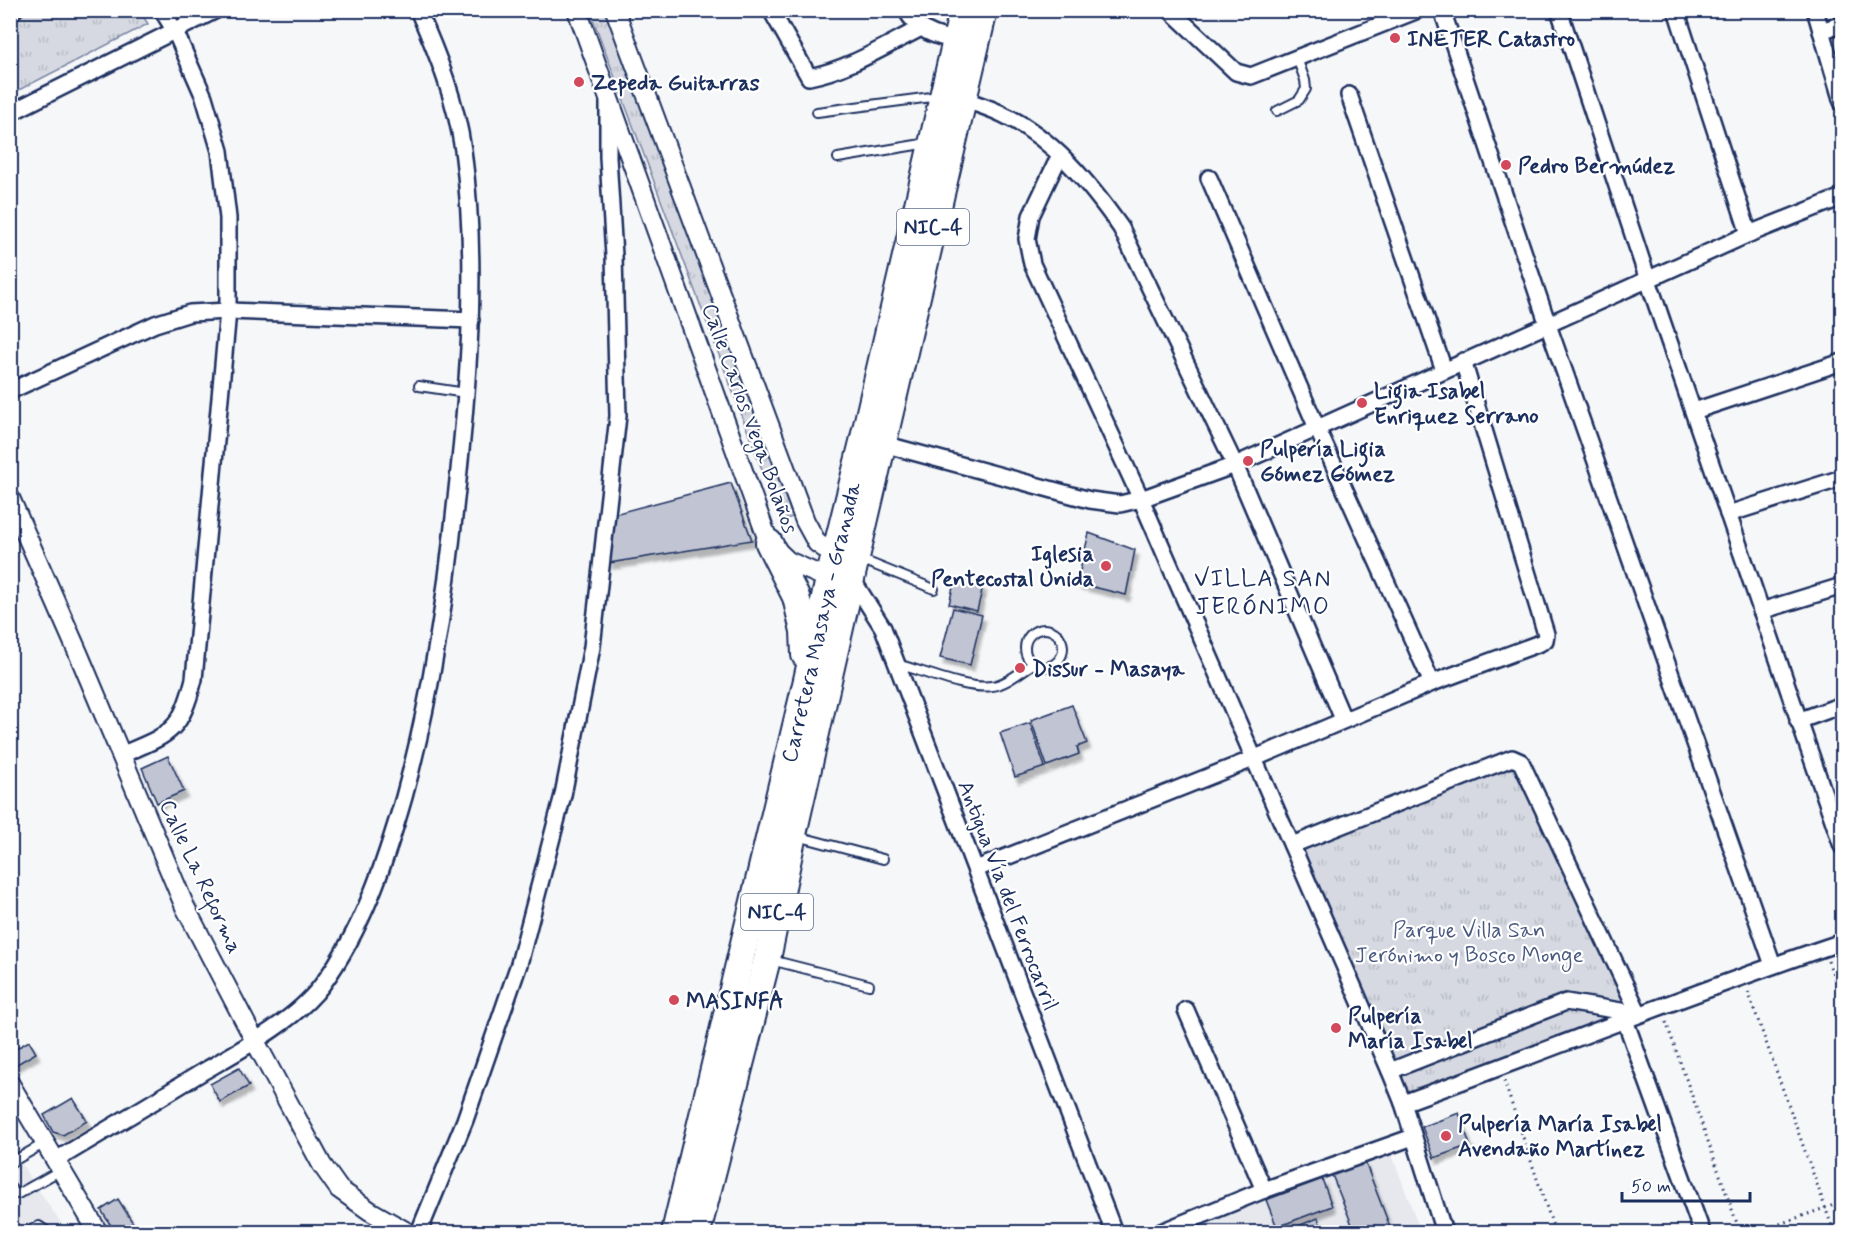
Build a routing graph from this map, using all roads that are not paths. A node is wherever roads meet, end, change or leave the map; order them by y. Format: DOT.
graph roads {
  1 [pos="162,10"];
  2 [pos="216,10"];
  3 [pos="418,10"];
  4 [pos="577,10"];
  5 [pos="615,10"];
  6 [pos="771,10"];
  7 [pos="906,10"];
  8 [pos="963,10"];
  9 [pos="984,10"];
  10 [pos="1170,10"];
  11 [pos="1418,10"];
  12 [pos="1442,10"];
  13 [pos="1559,10"];
  14 [pos="1676,10"];
  15 [pos="1815,10"];
  16 [pos="1842,24"];
  17 [pos="921,28"];
  18 [pos="175,31"];
  19 [pos="1821,32"];
  20 [pos="956,40"];
  21 [pos="1297,58"];
  22 [pos="608,94"];
  23 [pos="1349,95"];
  24 [pos="953,97"];
  25 [pos="1842,102"];
  26 [pos="1277,111"];
  27 [pos="817,112"];
  28 [pos="10,113"];
  29 [pos="933,142"];
  30 [pos="1060,155"];
  31 [pos="838,158"];
  32 [pos="1209,178"];
  33 [pos="1842,197"];
  34 [pos="1749,234"];
  35 [pos="1648,280"];
  36 [pos="228,311"];
  37 [pos="471,320"];
  38 [pos="1548,325"];
  39 [pos="1463,361"];
  40 [pos="1842,362"];
  41 [pos="1444,370"];
  42 [pos="418,386"];
  43 [pos="10,391"];
  44 [pos="466,393"];
  45 [pos="1694,411"];
  46 [pos="1317,428"];
  47 [pos="873,441"];
  48 [pos="1235,465"];
  49 [pos="1842,478"];
  50 [pos="10,498"];
  51 [pos="1141,499"];
  52 [pos="1728,514"];
  53 [pos="769,543"];
  54 [pos="843,567"];
  55 [pos="1842,586"];
  56 [pos="934,589"];
  57 [pos="1761,611"];
  58 [pos="897,664"];
  59 [pos="1033,664"];
  60 [pos="807,681"];
  61 [pos="1432,683"];
  62 [pos="1842,705"];
  63 [pos="1343,719"];
  64 [pos="1798,721"];
  65 [pos="121,755"];
  66 [pos="1253,759"];
  67 [pos="1837,815"];
  68 [pos="793,834"];
  69 [pos="1292,845"];
  70 [pos="1842,846"];
  71 [pos="883,859"];
  72 [pos="976,869"];
  73 [pos="1842,942"];
  74 [pos="767,959"];
  75 [pos="1773,965"];
  76 [pos="869,985"];
  77 [pos="1186,1010"];
  78 [pos="1632,1017"];
  79 [pos="255,1041"];
  80 [pos="1390,1071"];
  81 [pos="10,1084"];
  82 [pos="1403,1103"];
  83 [pos="1413,1137"];
  84 [pos="45,1143"];
  85 [pos="10,1163"];
  86 [pos="58,1165"];
  87 [pos="10,1187"];
  88 [pos="1264,1190"];
  89 [pos="25,1233"];
  90 [pos="48,1233"];
  91 [pos="98,1233"];
  92 [pos="407,1233"];
  93 [pos="419,1233"];
  94 [pos="675,1233"];
  95 [pos="698,1233"];
  96 [pos="1114,1233"];
  97 [pos="1161,1233"];
  98 [pos="1444,1233"];
  99 [pos="1702,1233"];
  1 -- 18 [label="street"];
  2 -- 18 [label="street"];
  3 -- 37 [label="street"];
  4 -- 22 [label="street, Calle Carlos Vega Bolaños"];
  5 -- 54 [label="street, Calle Carlos Vega Bolaños"];
  6 -- 17 [label="street"];
  7 -- 17 [label="street"];
  8 -- 20 [label="highway, Carretera Masaya - Granada / NIC-4"];
  9 -- 24 [label="highway, Carretera Masaya - Granada / NIC-4"];
  10 -- 21 [label="street"];
  11 -- 21 [label="street"];
  12 -- 38 [label="street"];
  13 -- 35 [label="street"];
  14 -- 34 [label="street"];
  15 -- 19 [label="street"];
  16 -- 19 [label="street"];
  17 -- 20 [label="street"];
  18 -- 28 [label="street"];
  18 -- 36 [label="street"];
  19 -- 25 [label="street"];
  20 -- 24 [label="highway, Carretera Masaya - Granada / NIC-4"];
  21 -- 26 [label="lane"];
  22 -- 53 [label="street, Calle Carlos Vega Bolaños"];
  22 -- 93 [label="street"];
  23 -- 41 [label="street"];
  24 -- 27 [label="lane"];
  24 -- 29 [label="highway, Carretera Masaya - Granada / NIC-4"];
  24 -- 30 [label="street"];
  24 -- 47 [label="highway, Carretera Masaya - Granada / NIC-4"];
  29 -- 31 [label="lane"];
  29 -- 47 [label="highway, Carretera Masaya - Granada / NIC-4"];
  30 -- 48 [label="street"];
  30 -- 51 [label="street"];
  32 -- 46 [label="street"];
  33 -- 34 [label="street"];
  34 -- 35 [label="street"];
  35 -- 38 [label="street"];
  35 -- 45 [label="street"];
  36 -- 37 [label="street"];
  36 -- 43 [label="street"];
  36 -- 65 [label="street"];
  37 -- 44 [label="street"];
  38 -- 39 [label="street"];
  38 -- 75 [label="street"];
  39 -- 41 [label="street"];
  39 -- 61 [label="street"];
  40 -- 45 [label="street"];
  41 -- 46 [label="street"];
  42 -- 44 [label="lane"];
  44 -- 79 [label="street"];
  45 -- 52 [label="street"];
  46 -- 48 [label="street"];
  46 -- 61 [label="street"];
  47 -- 51 [label="street"];
  47 -- 54 [label="highway, Carretera Masaya - Granada / NIC-4"];
  48 -- 51 [label="street"];
  48 -- 63 [label="street"];
  49 -- 52 [label="street"];
  50 -- 65 [label="street, Calle La Reforma"];
  51 -- 66 [label="street"];
  52 -- 57 [label="street"];
  53 -- 54 [label="street, Calle Carlos Vega Bolaños"];
  53 -- 60 [label="highway"];
  54 -- 56 [label="lane"];
  54 -- 58 [label="street, Antigua Vía del Ferrocarril"];
  54 -- 60 [label="highway, Carretera Masaya - Granada / NIC-4"];
  54 -- 68 [label="highway, Carretera Masaya - Granada / NIC-4"];
  55 -- 57 [label="street"];
  57 -- 64 [label="street"];
  58 -- 59 [label="lane"];
  58 -- 72 [label="street, Antigua Vía del Ferrocarril"];
  59 -- 59 [label="lane"];
  60 -- 94 [label="highway, Carretera Masaya - Granada / NIC-4"];
  61 -- 63 [label="street"];
  62 -- 64 [label="street"];
  63 -- 66 [label="street"];
  64 -- 67 [label="street"];
  65 -- 79 [label="street, Calle La Reforma"];
  66 -- 69 [label="street"];
  66 -- 72 [label="street"];
  67 -- 70 [label="street"];
  68 -- 71 [label="lane"];
  68 -- 74 [label="highway, Carretera Masaya - Granada / NIC-4"];
  69 -- 78 [label="street"];
  69 -- 80 [label="street"];
  72 -- 96 [label="street, Antigua Vía del Ferrocarril"];
  73 -- 75 [label="street"];
  74 -- 76 [label="lane"];
  74 -- 95 [label="highway, Carretera Masaya - Granada / NIC-4"];
  75 -- 78 [label="street"];
  77 -- 88 [label="street"];
  78 -- 80 [label="street"];
  78 -- 82 [label="street"];
  78 -- 99 [label="street"];
  79 -- 86 [label="street"];
  79 -- 92 [label="street, Calle La Reforma"];
  80 -- 82 [label="street"];
  81 -- 84 [label="street"];
  82 -- 83 [label="street"];
  83 -- 88 [label="street"];
  83 -- 98 [label="street"];
  84 -- 85 [label="lane"];
  84 -- 86 [label="street"];
  86 -- 87 [label="lane"];
  86 -- 91 [label="street"];
  88 -- 97 [label="street"];
  89 -- 90 [label="lane"];
}
